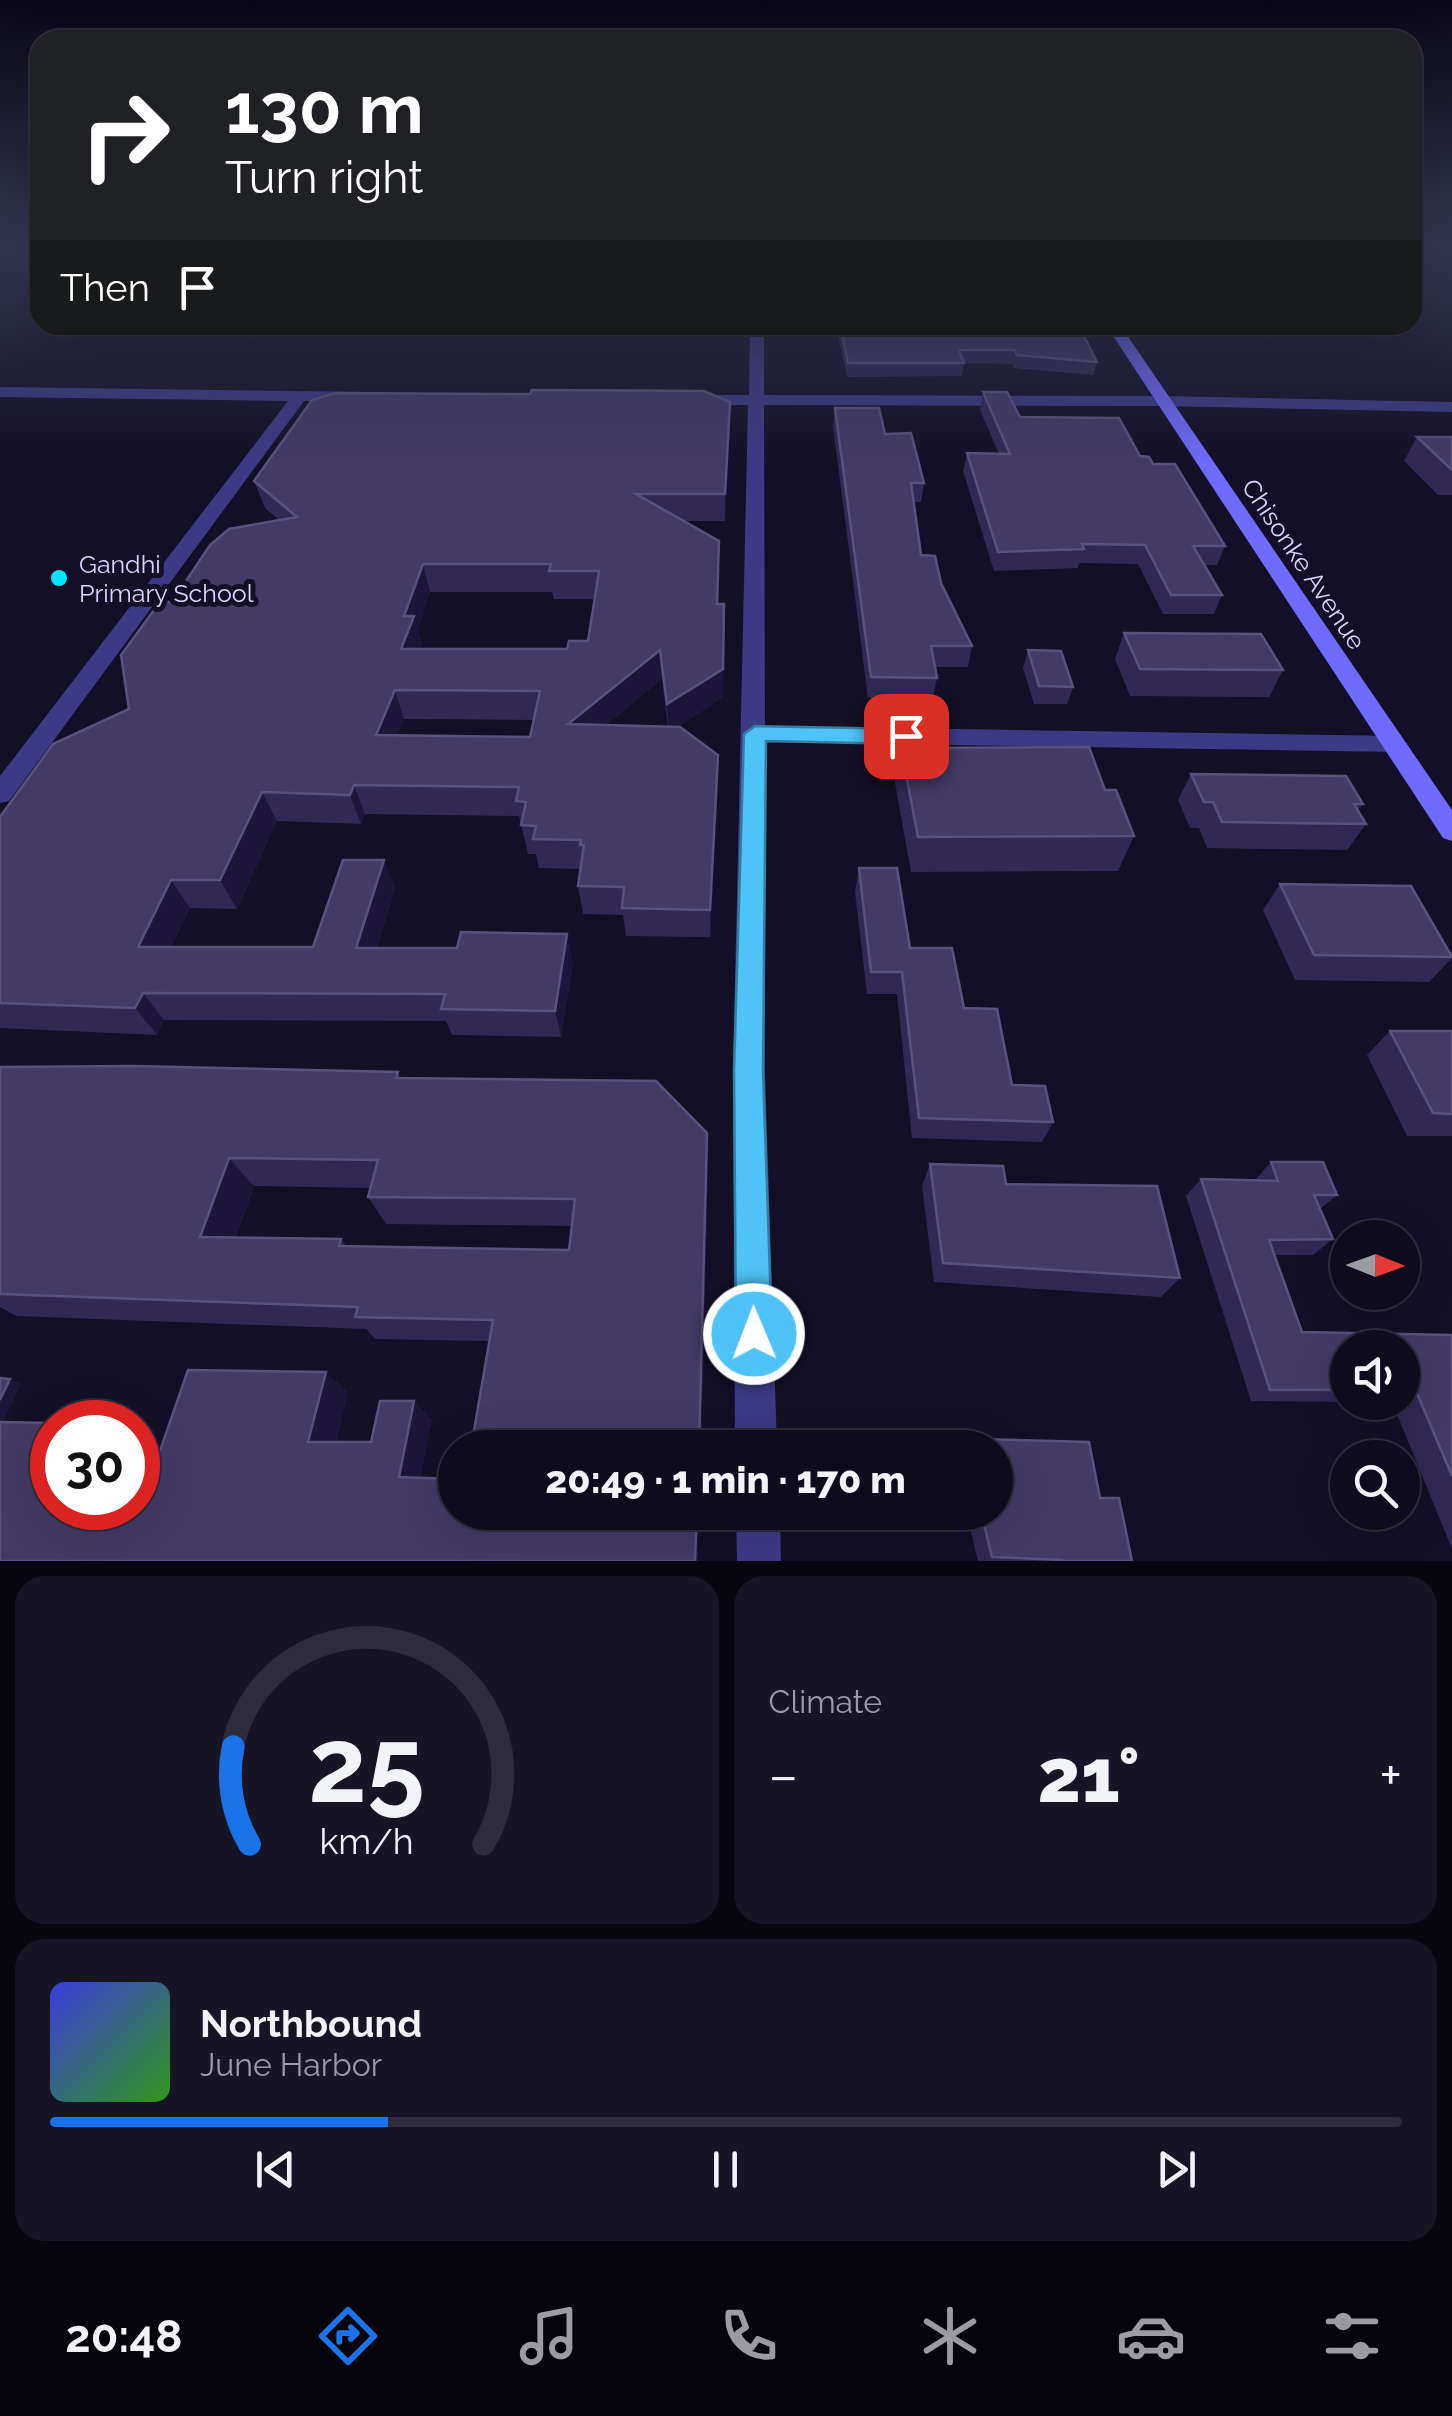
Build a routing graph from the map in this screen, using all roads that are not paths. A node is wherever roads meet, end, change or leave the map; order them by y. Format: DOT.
graph roads {
  1 [pos="758,335"];
  2 [pos="1120,335"];
  3 [pos="0,392"];
  4 [pos="300,395"];
  5 [pos="379,398"];
  6 [pos="756,399"];
  7 [pos="676,400"];
  8 [pos="1162,400"];
  9 [pos="1452,407"];
  10 [pos="755,734"];
  11 [pos="1396,744"];
  12 [pos="0,794"];
  13 [pos="1452,831"];
  14 [pos="756,1430"];
  15 [pos="758,1530"];
  16 [pos="758,1561"];
  1 -- 6 [label="street"];
  2 -- 8 [label="street, Chisonke Avenue"];
  3 -- 4 [label="street"];
  4 -- 5 [label="street"];
  4 -- 12 [label="street"];
  6 -- 7 [label="street"];
  6 -- 8 [label="street"];
  6 -- 10 [label="street"];
  8 -- 9 [label="street"];
  8 -- 11 [label="street, Chisonke Avenue"];
  10 -- 11 [label="street"];
  10 -- 14 [label="street"];
  11 -- 13 [label="street, Chisonke Avenue"];
  15 -- 16 [label="street"];
}
